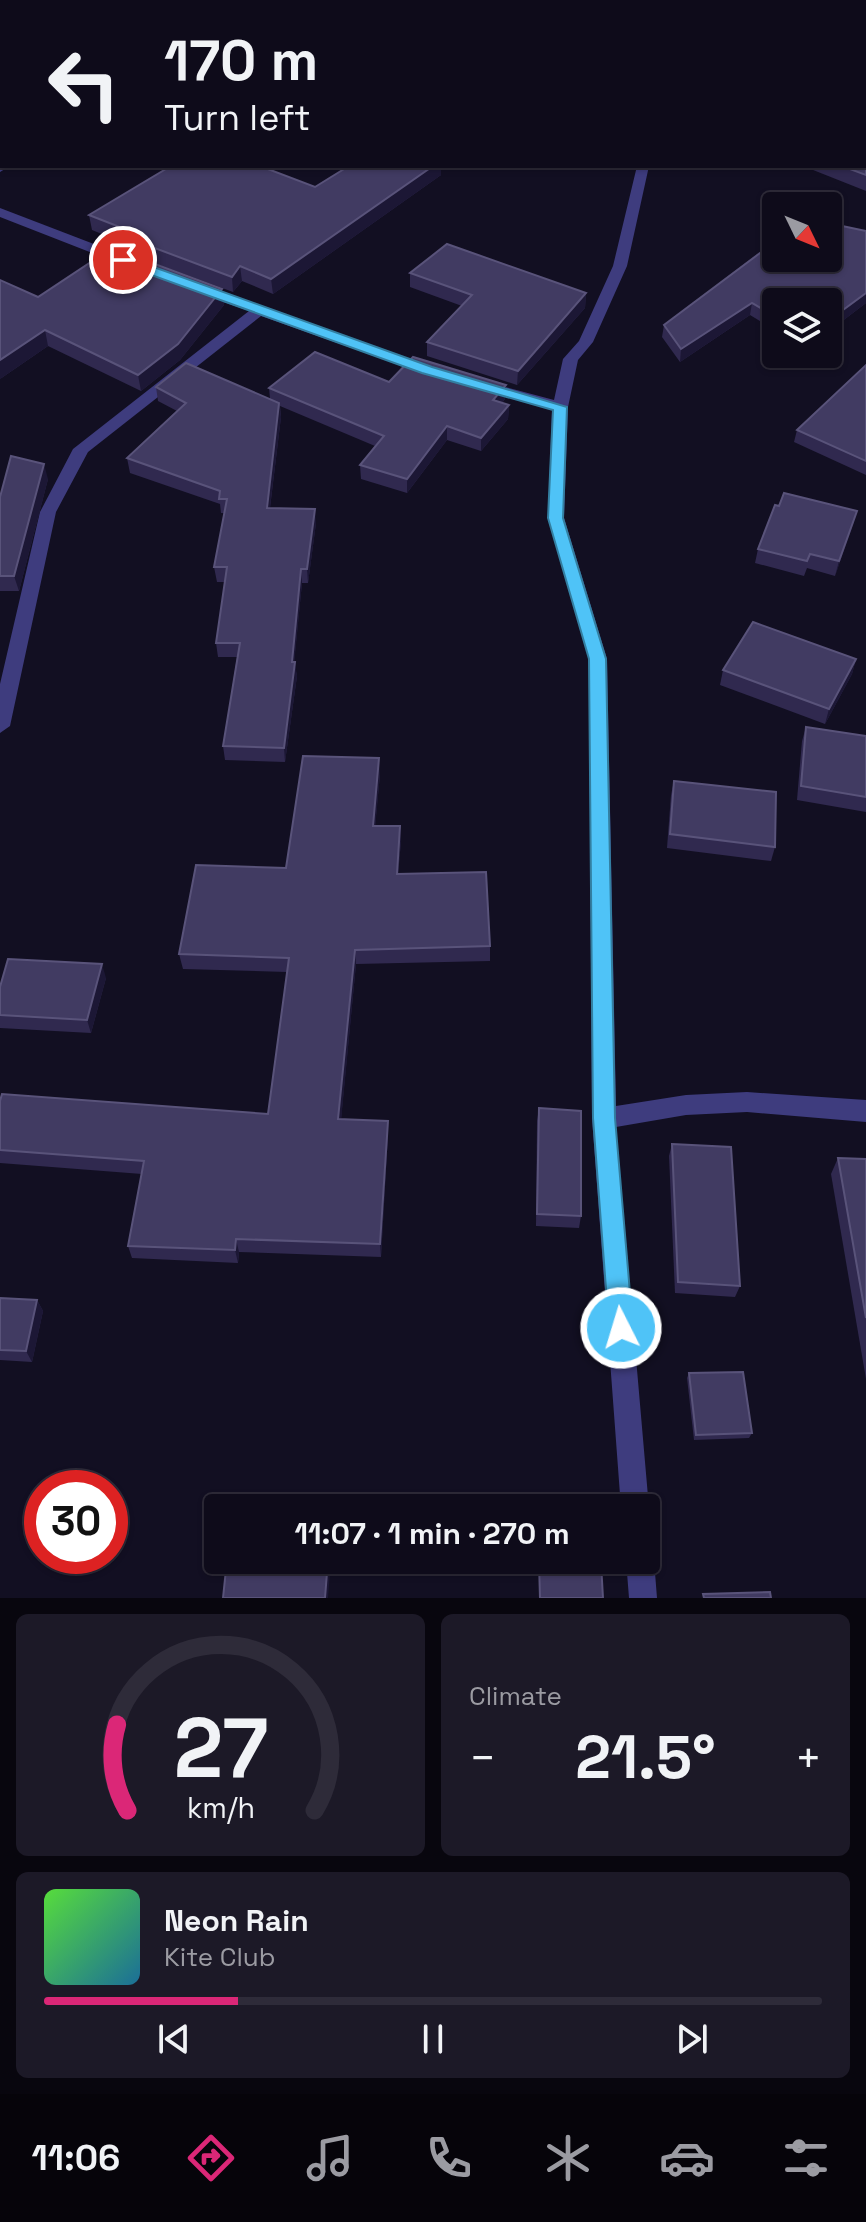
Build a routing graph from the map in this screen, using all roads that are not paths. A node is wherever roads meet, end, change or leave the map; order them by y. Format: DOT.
graph roads {
  1 [pos="643,168"];
  2 [pos="0,212"];
  3 [pos="142,267"];
  4 [pos="185,283"];
  5 [pos="258,311"];
  6 [pos="560,407"];
  7 [pos="0,726"];
  8 [pos="866,1111"];
  9 [pos="604,1118"];
  10 [pos="634,1494"];
  11 [pos="641,1574"];
  12 [pos="643,1598"];
  1 -- 6 [label="street"];
  2 -- 3 [label="street"];
  4 -- 5 [label="street"];
  5 -- 6 [label="street"];
  5 -- 7 [label="street"];
  6 -- 9 [label="street"];
  8 -- 9 [label="street"];
  9 -- 10 [label="street"];
  11 -- 12 [label="street"];
}
